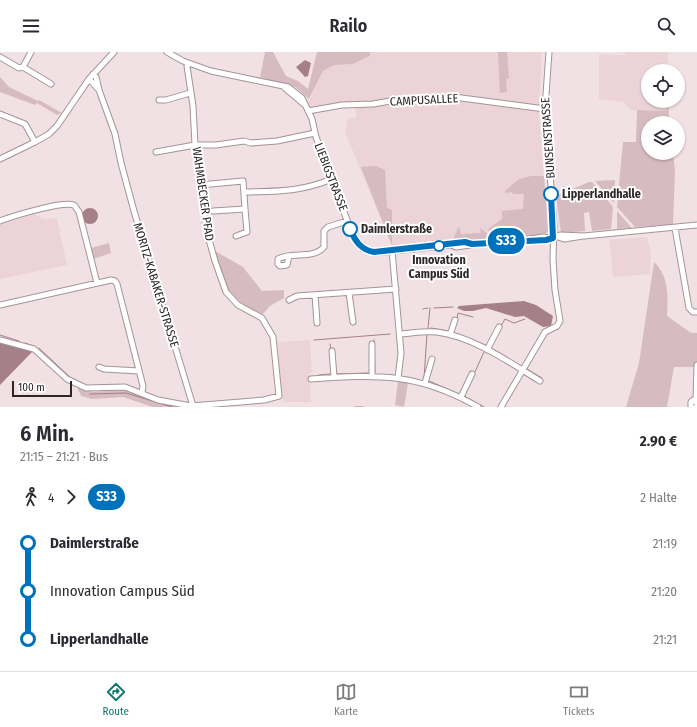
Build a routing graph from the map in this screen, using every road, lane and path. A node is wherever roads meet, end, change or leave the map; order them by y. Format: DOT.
graph roads {
  1 [pos="31,52"];
  2 [pos="114,52"];
  3 [pos="167,52"];
  4 [pos="547,53"];
  5 [pos="0,57"];
  6 [pos="187,62"];
  7 [pos="23,67"];
  8 [pos="92,74"];
  9 [pos="89,79"];
  10 [pos="50,84"];
  11 [pos="99,90"];
  12 [pos="190,93"];
  13 [pos="159,100"];
  14 [pos="306,108"];
  15 [pos="542,109"];
  16 [pos="0,114"];
  17 [pos="314,132"];
  18 [pos="35,142"];
  19 [pos="195,145"];
  20 [pos="118,148"];
  21 [pos="156,152"];
  22 [pos="124,154"];
  23 [pos="0,159"];
  24 [pos="332,178"];
  25 [pos="200,185"];
  26 [pos="245,192"];
  27 [pos="245,209"];
  28 [pos="213,211"];
  29 [pos="0,221"];
  30 [pos="347,221"];
  31 [pos="697,225"];
  32 [pos="675,228"];
  33 [pos="236,236"];
  34 [pos="554,238"];
  35 [pos="392,250"];
  36 [pos="289,256"];
  37 [pos="97,283"];
  38 [pos="396,289"];
  39 [pos="349,292"];
  40 [pos="315,295"];
  41 [pos="289,300"];
  42 [pos="0,305"];
  43 [pos="697,312"];
  44 [pos="455,320"];
  45 [pos="353,322"];
  46 [pos="317,323"];
  47 [pos="499,327"];
  48 [pos="400,334"];
  49 [pos="450,335"];
  50 [pos="0,340"];
  51 [pos="372,344"];
  52 [pos="486,350"];
  53 [pos="332,351"];
  54 [pos="432,359"];
  55 [pos="697,365"];
  56 [pos="99,367"];
  57 [pos="522,370"];
  58 [pos="139,371"];
  59 [pos="472,374"];
  60 [pos="372,375"];
  61 [pos="334,377"];
  62 [pos="398,378"];
  63 [pos="311,379"];
  64 [pos="540,381"];
  65 [pos="425,383"];
  66 [pos="142,392"];
  67 [pos="460,397"];
  68 [pos="697,404"];
  69 [pos="193,406"];
  70 [pos="478,407"];
  71 [pos="501,407"];
  72 [pos="691,407"];
  1 -- 7 [label="street"];
  2 -- 8 [label="street"];
  3 -- 6 [label="street"];
  4 -- 15 [label="street, BUNSENSTRASSE"];
  5 -- 7 [label="street"];
  6 -- 12 [label="street, WAHMBECKER PFAD"];
  6 -- 14 [label="street"];
  7 -- 10 [label="street"];
  8 -- 9 [label="street"];
  8 -- 11 [label="street, MORITZ-KABAKER-STRASSE"];
  9 -- 11 [label="street, MORITZ-KABAKER-STRASSE"];
  9 -- 18 [label="street"];
  11 -- 20 [label="street, MORITZ-KABAKER-STRASSE"];
  12 -- 13 [label="street"];
  12 -- 19 [label="street, WAHMBECKER PFAD"];
  14 -- 15 [label="street, CAMPUSALLEE"];
  14 -- 17 [label="street, LIEBIGSTRASSE"];
  15 -- 34 [label="street, BUNSENSTRASSE"];
  16 -- 18 [label="street"];
  17 -- 19 [label="street"];
  17 -- 24 [label="street, LIEBIGSTRASSE"];
  18 -- 23 [label="street"];
  19 -- 21 [label="street"];
  19 -- 25 [label="street, WAHMBECKER PFAD"];
  20 -- 22 [label="street"];
  20 -- 69 [label="street, MORITZ-KABAKER-STRASSE"];
  24 -- 26 [label="street"];
  24 -- 30 [label="street, LIEBIGSTRASSE"];
  25 -- 26 [label="street"];
  25 -- 69 [label="street, WAHMBECKER PFAD"];
  26 -- 27 [label="street"];
  27 -- 28 [label="street"];
  27 -- 33 [label="street"];
  29 -- 37 [label="street"];
  30 -- 35 [label="street, LIEBIGSTRASSE"];
  30 -- 36 [label="street"];
  31 -- 32 [label="street, LIEBIGSTRASSE"];
  32 -- 34 [label="street, LIEBIGSTRASSE"];
  32 -- 43 [label="street"];
  34 -- 35 [label="street, LIEBIGSTRASSE"];
  34 -- 57 [label="street, BUNSENSTRASSE"];
  35 -- 38 [label="street"];
  37 -- 42 [label="street"];
  37 -- 58 [label="street"];
  38 -- 39 [label="street"];
  38 -- 48 [label="street"];
  39 -- 40 [label="street"];
  39 -- 45 [label="street"];
  40 -- 41 [label="street"];
  40 -- 46 [label="street"];
  44 -- 49 [label="street"];
  47 -- 52 [label="street"];
  48 -- 49 [label="street"];
  48 -- 62 [label="street"];
  49 -- 52 [label="street"];
  50 -- 66 [label="street"];
  51 -- 60 [label="street"];
  52 -- 57 [label="street"];
  53 -- 61 [label="street"];
  54 -- 65 [label="street"];
  55 -- 68 [label="street"];
  56 -- 58 [label="street"];
  57 -- 64 [label="street"];
  57 -- 71 [label="street"];
  58 -- 66 [label="street"];
  59 -- 67 [label="street"];
  60 -- 61 [label="street"];
  60 -- 62 [label="street"];
  61 -- 63 [label="street"];
  62 -- 65 [label="street"];
  65 -- 67 [label="street"];
  66 -- 69 [label="street"];
  67 -- 70 [label="street"];
  68 -- 72 [label="street"];
}
